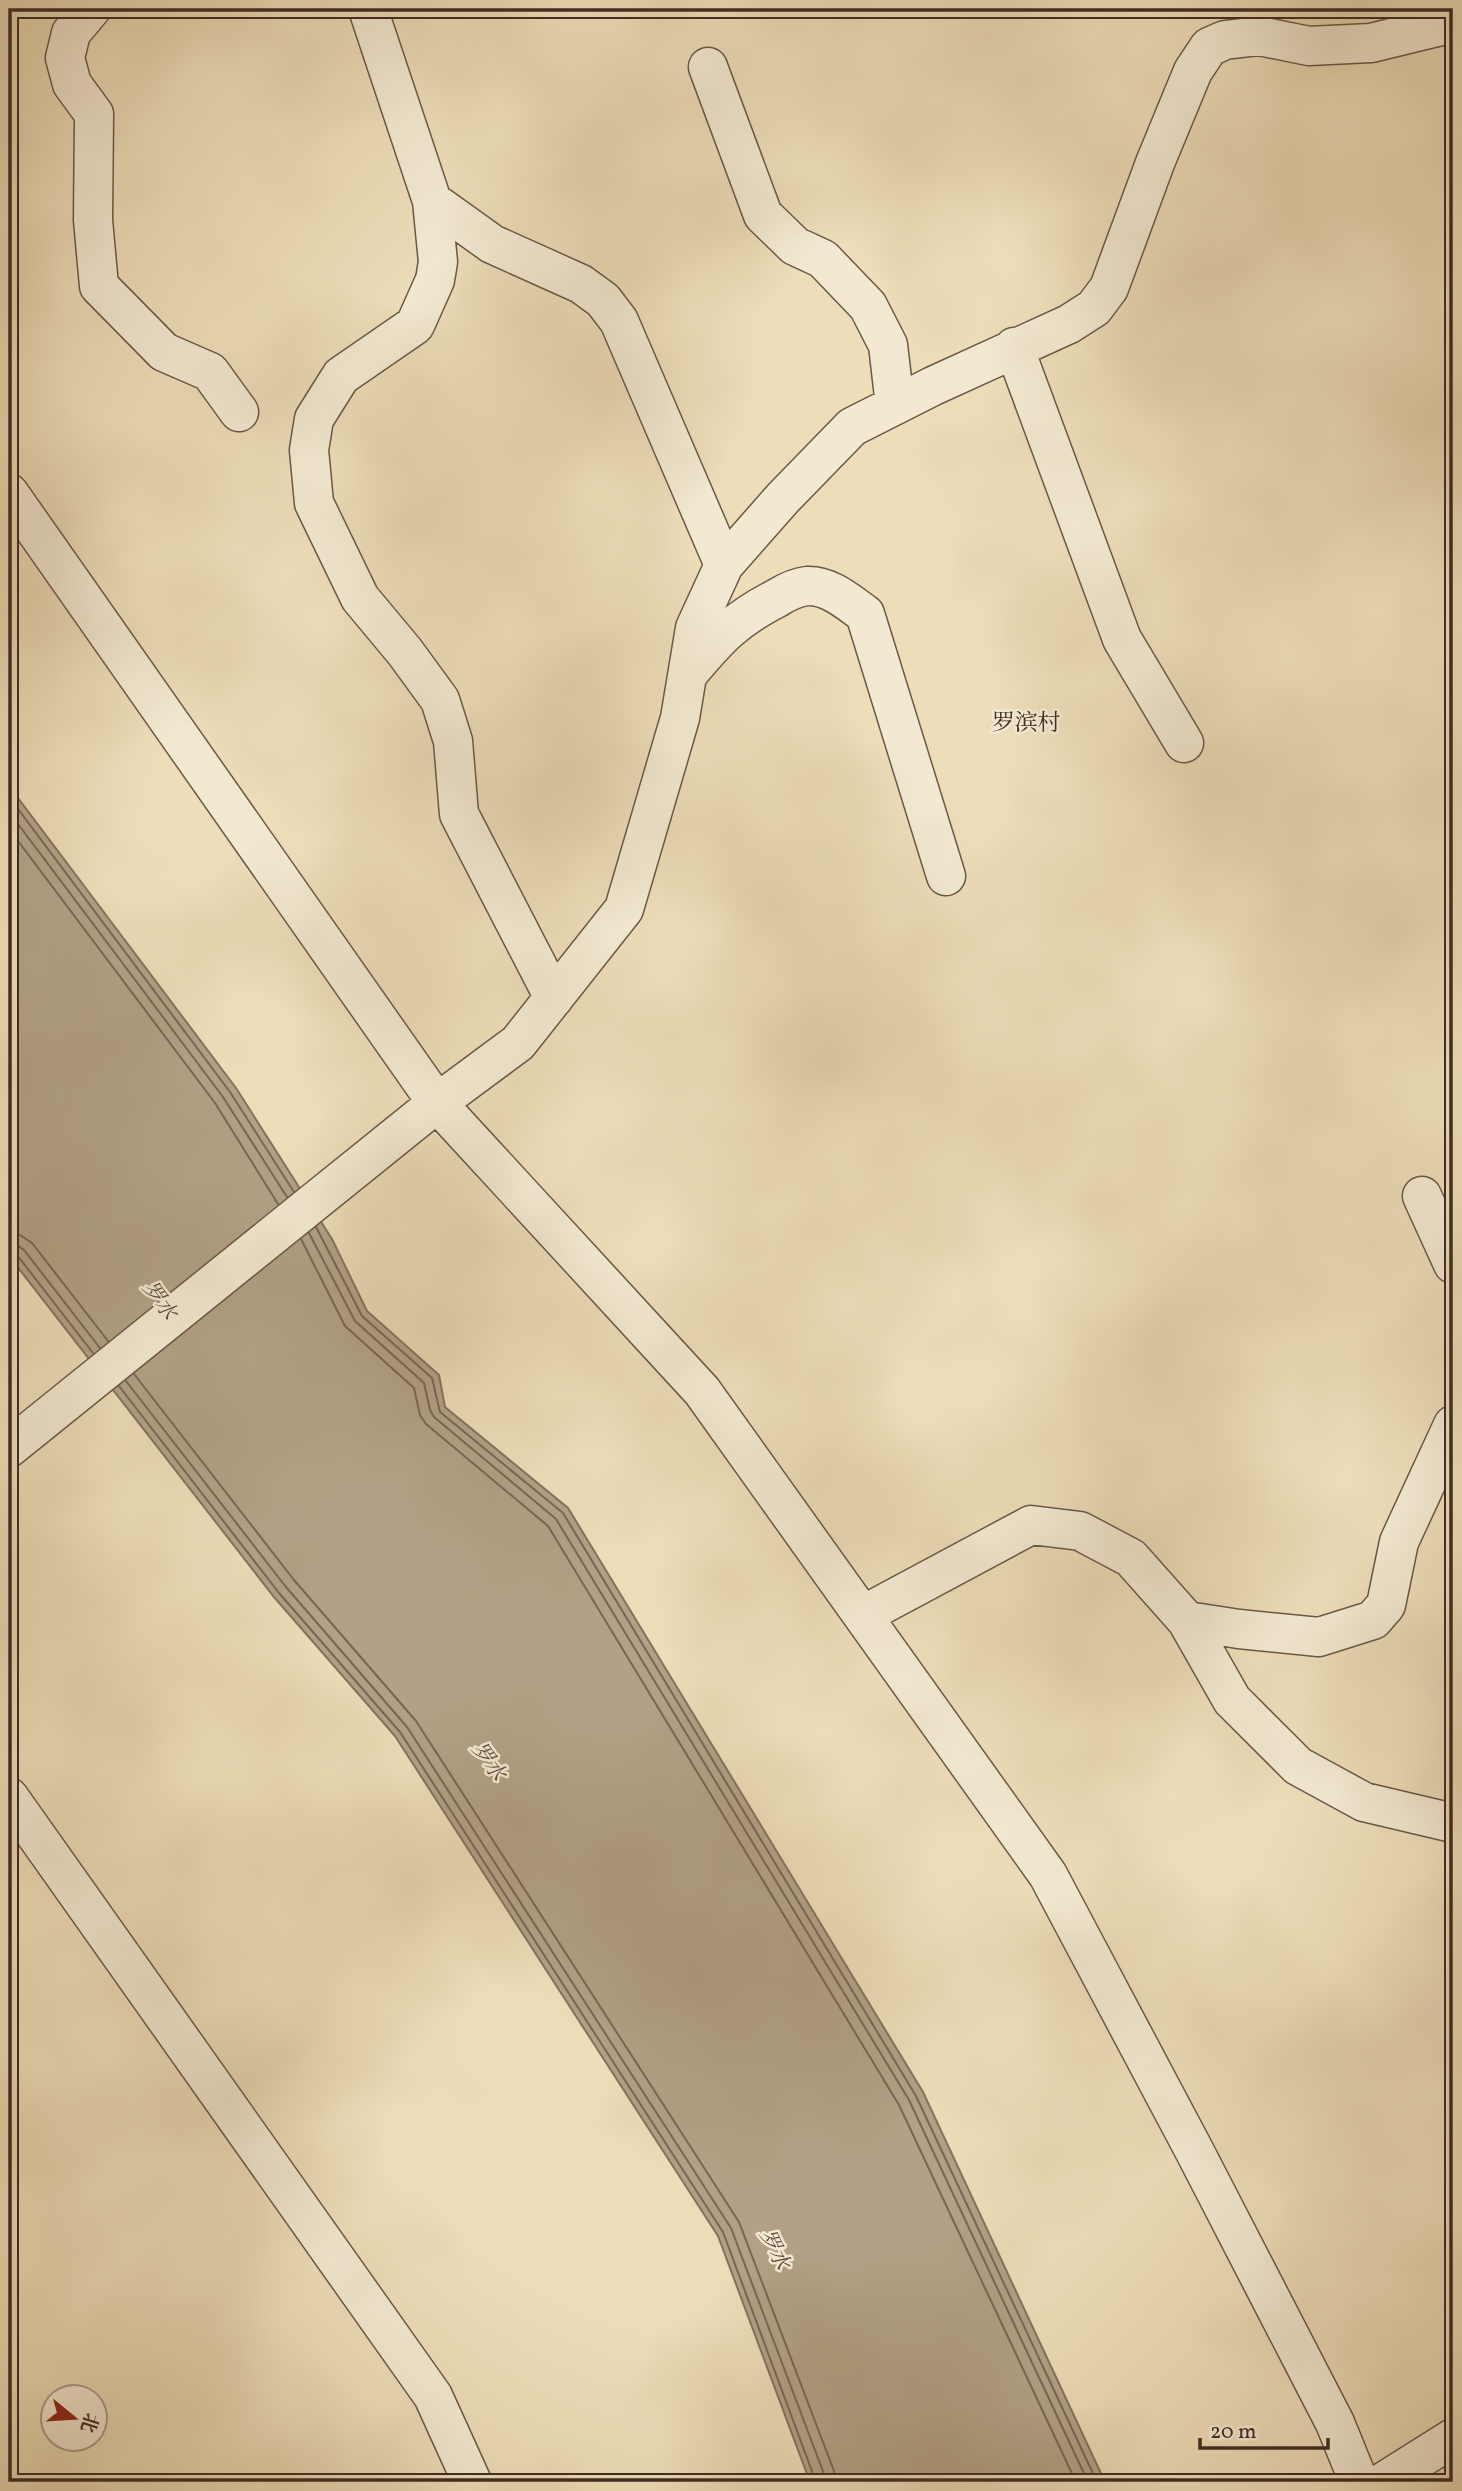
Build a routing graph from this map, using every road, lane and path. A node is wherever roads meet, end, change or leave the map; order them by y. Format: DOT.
graph roads {
  1 [pos="91,9"];
  2 [pos="369,9"];
  3 [pos="1453,23"];
  4 [pos="708,66"];
  5 [pos="432,201"];
  6 [pos="1014,348"];
  7 [pos="895,405"];
  8 [pos="239,412"];
  9 [pos="9,494"];
  10 [pos="724,565"];
  11 [pos="687,676"];
  12 [pos="1184,743"];
  13 [pos="946,876"];
  14 [pos="554,998"];
  15 [pos="437,1103"];
  16 [pos="1422,1196"];
  17 [pos="1453,1265"];
  18 [pos="1453,1425"];
  19 [pos="9,1448"];
  20 [pos="863,1615"];
  21 [pos="1187,1621"];
  22 [pos="9,1797"];
  23 [pos="1453,1823"];
  24 [pos="1453,2438"];
  25 [pos="472,2482"];
  26 [pos="1359,2482"];
  27 [pos="1383,2482"];
  1 -- 8 [label="street"];
  2 -- 5 [label="street"];
  3 -- 6 [label="street"];
  4 -- 7 [label="street"];
  5 -- 10 [label="street"];
  5 -- 14 [label="street"];
  6 -- 7 [label="street"];
  6 -- 12 [label="street"];
  7 -- 10 [label="street"];
  9 -- 15 [label="street"];
  10 -- 11 [label="street"];
  11 -- 13 [label="street"];
  11 -- 14 [label="street"];
  14 -- 15 [label="street"];
  15 -- 19 [label="street"];
  15 -- 20 [label="street"];
  16 -- 17 [label="street"];
  18 -- 21 [label="street"];
  20 -- 21 [label="street"];
  20 -- 26 [label="street"];
  21 -- 23 [label="street"];
  22 -- 25 [label="street"];
  24 -- 27 [label="street"];
}
